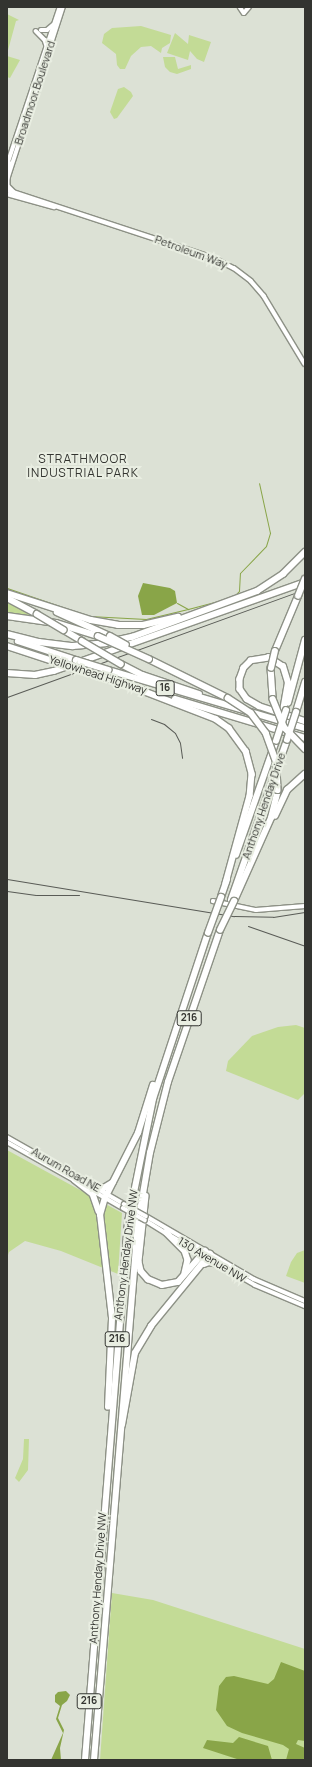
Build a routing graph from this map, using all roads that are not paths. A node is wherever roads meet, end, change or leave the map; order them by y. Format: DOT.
graph roads {
  1 [pos="60,7"];
  2 [pos="63,7"];
  3 [pos="240,7"];
  4 [pos="249,7"];
  5 [pos="54,24"];
  6 [pos="41,30"];
  7 [pos="36,31"];
  8 [pos="47,46"];
  9 [pos="8,160"];
  10 [pos="7,165"];
  11 [pos="7,172"];
  12 [pos="8,178"];
  13 [pos="7,190"];
  14 [pos="10,195"];
  15 [pos="305,364"];
  16 [pos="305,552"];
  17 [pos="305,579"];
  18 [pos="305,582"];
  19 [pos="8,595"];
  20 [pos="217,607"];
  21 [pos="7,616"];
  22 [pos="7,636"];
  23 [pos="305,640"];
  24 [pos="7,646"];
  25 [pos="7,649"];
  26 [pos="151,660"];
  27 [pos="62,664"];
  28 [pos="7,674"];
  29 [pos="305,682"];
  30 [pos="141,690"];
  31 [pos="223,704"];
  32 [pos="284,711"];
  33 [pos="305,721"];
  34 [pos="262,725"];
  35 [pos="305,728"];
  36 [pos="305,738"];
  37 [pos="305,742"];
  38 [pos="305,749"];
  39 [pos="305,774"];
  40 [pos="254,853"];
  41 [pos="226,883"];
  42 [pos="232,900"];
  43 [pos="213,901"];
  44 [pos="305,906"];
  45 [pos="220,930"];
  46 [pos="170,1041"];
  47 [pos="7,1137"];
  48 [pos="7,1142"];
  49 [pos="147,1170"];
  50 [pos="74,1180"];
  51 [pos="114,1182"];
  52 [pos="94,1186"];
  53 [pos="106,1196"];
  54 [pos="124,1206"];
  55 [pos="100,1215"];
  56 [pos="146,1218"];
  57 [pos="166,1232"];
  58 [pos="206,1254"];
  59 [pos="218,1264"];
  60 [pos="201,1267"];
  61 [pos="182,1278"];
  62 [pos="305,1301"];
  63 [pos="305,1306"];
  64 [pos="119,1434"];
  65 [pos="106,1473"];
  66 [pos="85,1760"];
  67 [pos="94,1760"];
  1 -- 5 [label="main road, Broadmoor Boulevard"];
  2 -- 12 [label="main road, Broadmoor Boulevard"];
  3 -- 4 [label="main road"];
  5 -- 6 [label="main road"];
  5 -- 8 [label="main road, Broadmoor Boulevard"];
  7 -- 8 [label="main road"];
  8 -- 9 [label="main road, Broadmoor Boulevard"];
  9 -- 10 [label="main road, Broadmoor Boulevard"];
  9 -- 11 [label="main road"];
  12 -- 14 [label="main road"];
  13 -- 14 [label="main road, Petroleum Way"];
  14 -- 15 [label="main road, Petroleum Way"];
  16 -- 20 [label="highway"];
  17 -- 38 [label="highway, bridge"];
  18 -- 28 [label="highway"];
  19 -- 20 [label="highway"];
  19 -- 26 [label="highway, bridge"];
  19 -- 31 [label="highway, bridge"];
  20 -- 22 [label="highway"];
  21 -- 26 [label="highway, bridge"];
  22 -- 31 [label="highway, Yellowhead Highway / 16, bridge"];
  23 -- 32 [label="highway"];
  24 -- 27 [label="highway, Yellowhead Highway / 16"];
  25 -- 27 [label="highway"];
  26 -- 40 [label="highway, bridge"];
  27 -- 30 [label="highway, Yellowhead Highway / 16, bridge"];
  29 -- 42 [label="highway, Anthony Henday Drive / 216, bridge"];
  30 -- 34 [label="highway, Yellowhead Highway / 16"];
  30 -- 41 [label="highway"];
  31 -- 35 [label="highway, Yellowhead Highway / 16"];
  32 -- 33 [label="highway"];
  32 -- 41 [label="highway, Anthony Henday Drive / 216"];
  34 -- 36 [label="highway, Yellowhead Highway / 16"];
  34 -- 37 [label="highway"];
  39 -- 40 [label="highway"];
  40 -- 42 [label="highway"];
  41 -- 46 [label="highway, Anthony Henday Drive NW / 216, bridge"];
  42 -- 45 [label="highway, Anthony Henday Drive / 216, bridge"];
  43 -- 44 [label="main road"];
  45 -- 49 [label="highway, Anthony Henday Drive NW / 216"];
  46 -- 51 [label="highway"];
  46 -- 65 [label="highway, Anthony Henday Drive NW / 216"];
  47 -- 52 [label="main road, Aurum Road NE"];
  48 -- 50 [label="main road, Aurum Road NE"];
  49 -- 61 [label="highway"];
  49 -- 64 [label="highway, Anthony Henday Drive NW / 216"];
  50 -- 53 [label="main road, Aurum Road NE"];
  50 -- 55 [label="highway"];
  51 -- 52 [label="highway"];
  51 -- 53 [label="highway"];
  52 -- 53 [label="main road, Aurum Road NE"];
  53 -- 54 [label="main road, Aurum Road NE"];
  53 -- 55 [label="highway"];
  54 -- 56 [label="main road, 130 Avenue NW, bridge"];
  55 -- 65 [label="highway"];
  56 -- 57 [label="main road, 130 Avenue NW"];
  56 -- 58 [label="main road, 130 Avenue NW"];
  57 -- 58 [label="main road, 130 Avenue NW"];
  57 -- 61 [label="highway"];
  58 -- 59 [label="main road, 130 Avenue NW"];
  58 -- 60 [label="highway"];
  58 -- 61 [label="highway"];
  58 -- 62 [label="main road, 130 Avenue NW"];
  59 -- 60 [label="highway"];
  59 -- 63 [label="main road, 130 Avenue NW"];
  60 -- 64 [label="highway"];
  64 -- 67 [label="highway, Anthony Henday Drive NW / 216"];
  65 -- 66 [label="highway, Anthony Henday Drive NW / 216"];
}
